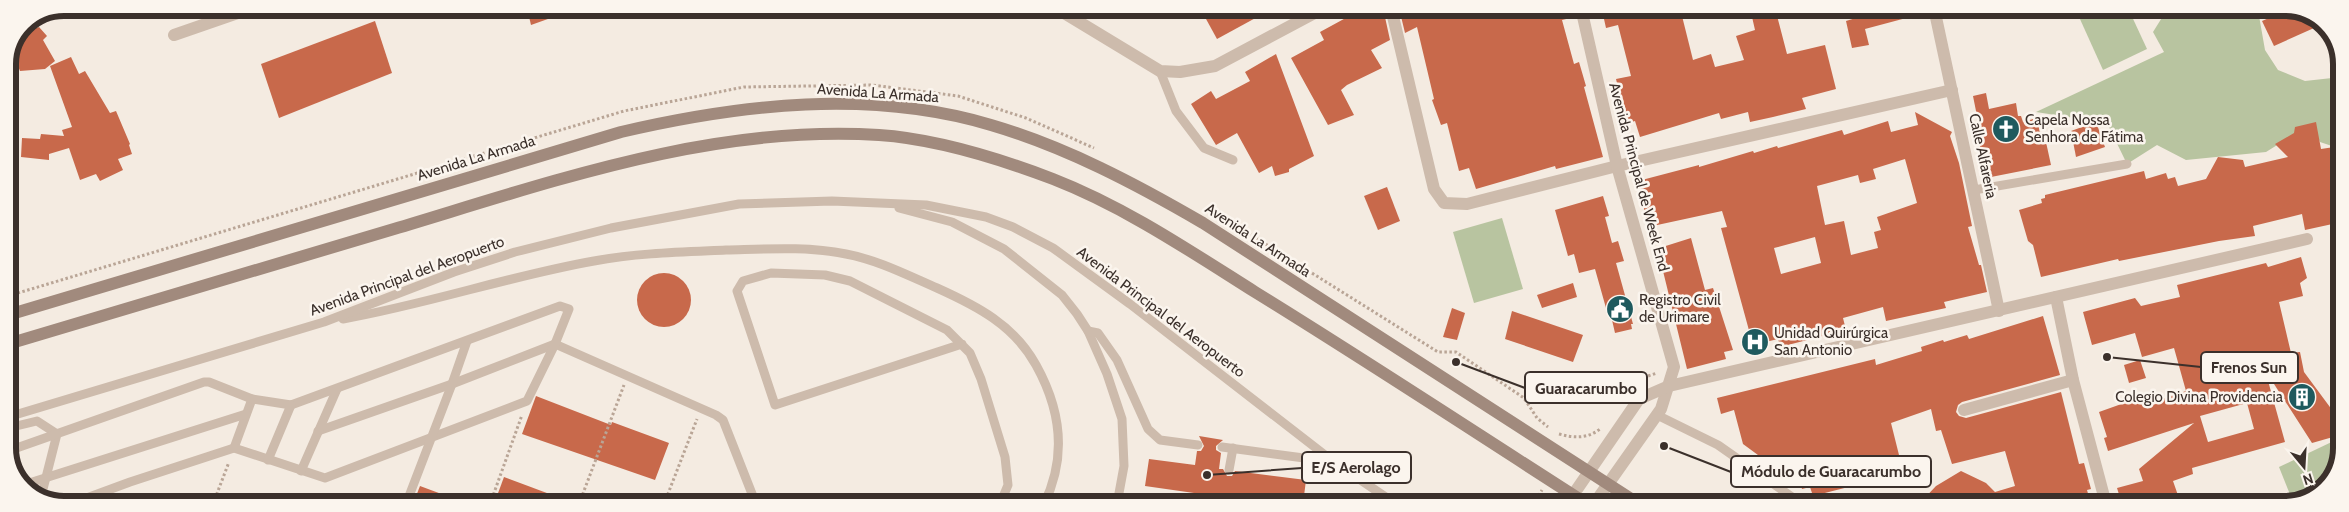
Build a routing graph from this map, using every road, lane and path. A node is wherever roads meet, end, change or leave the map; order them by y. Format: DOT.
graph roads {
  1 [pos="216,16"];
  2 [pos="1076,16"];
  3 [pos="1309,16"];
  4 [pos="1393,16"];
  5 [pos="1583,16"];
  6 [pos="1936,16"];
  7 [pos="174,35"];
  8 [pos="1160,71"];
  9 [pos="1952,90"];
  10 [pos="1096,148"];
  11 [pos="1233,160"];
  12 [pos="2128,164"];
  13 [pos="1617,166"];
  14 [pos="1974,190"];
  15 [pos="884,204"];
  16 [pos="1233,223"];
  17 [pos="2307,239"];
  18 [pos="16,294"];
  19 [pos="2056,297"];
  20 [pos="1998,311"];
  21 [pos="16,313"];
  22 [pos="324,322"];
  23 [pos="1088,331"];
  24 [pos="466,341"];
  25 [pos="16,342"];
  26 [pos="555,344"];
  27 [pos="962,344"];
  28 [pos="1674,367"];
  29 [pos="628,376"];
  30 [pos="2073,380"];
  31 [pos="452,384"];
  32 [pos="1669,386"];
  33 [pos="1631,387"];
  34 [pos="337,389"];
  35 [pos="252,399"];
  36 [pos="527,401"];
  37 [pos="291,405"];
  38 [pos="702,407"];
  39 [pos="1964,410"];
  40 [pos="246,414"];
  41 [pos="16,415"];
  42 [pos="1657,415"];
  43 [pos="16,426"];
  44 [pos="1604,426"];
  45 [pos="318,431"];
  46 [pos="57,434"];
  47 [pos="433,436"];
  48 [pos="1198,445"];
  49 [pos="1222,447"];
  50 [pos="16,448"];
  51 [pos="234,448"];
  52 [pos="1233,448"];
  53 [pos="268,460"];
  54 [pos="1334,462"];
  55 [pos="1230,470"];
  56 [pos="301,471"];
  57 [pos="1588,471"];
  58 [pos="45,478"];
  59 [pos="32,483"];
  60 [pos="1607,483"];
  61 [pos="42,490"];
  62 [pos="1573,495"];
  63 [pos="94,496"];
  64 [pos="216,496"];
  65 [pos="409,496"];
  66 [pos="493,496"];
  67 [pos="582,496"];
  68 [pos="667,496"];
  69 [pos="753,496"];
  70 [pos="1003,496"];
  71 [pos="1048,496"];
  72 [pos="1118,496"];
  73 [pos="1384,496"];
  74 [pos="1599,496"];
  75 [pos="1627,496"];
  76 [pos="1791,496"];
  77 [pos="2104,496"];
  1 -- 7 [label="street"];
  2 -- 8 [label="street"];
  3 -- 8 [label="street"];
  4 -- 13 [label="street"];
  5 -- 13 [label="street, Avenida Principal de Week End"];
  6 -- 9 [label="street, Calle Alfareria"];
  8 -- 11 [label="lane"];
  9 -- 13 [label="street"];
  9 -- 14 [label="street, Calle Alfareria"];
  10 -- 18 [label="path"];
  12 -- 14 [label="lane"];
  13 -- 28 [label="street, Avenida Principal de Week End"];
  14 -- 20 [label="street, Calle Alfareria"];
  15 -- 22 [label="lane, Avenida Principal del Aeropuerto"];
  15 -- 23 [label="lane, Avenida Principal del Aeropuerto"];
  15 -- 54 [label="lane, Avenida Principal del Aeropuerto"];
  16 -- 44 [label="path"];
  17 -- 19 [label="street"];
  19 -- 20 [label="street"];
  19 -- 30 [label="street"];
  20 -- 32 [label="street"];
  21 -- 57 [label="main road, Avenida La Armada"];
  22 -- 41 [label="lane, Avenida Principal del Aeropuerto"];
  22 -- 71 [label="lane"];
  23 -- 48 [label="lane"];
  23 -- 72 [label="lane, Avenida Principal del Aeropuerto"];
  24 -- 26 [label="lane"];
  24 -- 31 [label="lane"];
  24 -- 34 [label="lane"];
  25 -- 62 [label="main road"];
  26 -- 29 [label="lane"];
  26 -- 31 [label="lane"];
  26 -- 36 [label="lane"];
  27 -- 27 [label="lane"];
  27 -- 70 [label="lane"];
  28 -- 32 [label="street"];
  28 -- 33 [label="path"];
  29 -- 38 [label="lane"];
  29 -- 67 [label="path"];
  30 -- 39 [label="street"];
  30 -- 77 [label="street"];
  31 -- 45 [label="lane"];
  31 -- 47 [label="lane"];
  32 -- 42 [label="street"];
  32 -- 57 [label="street"];
  34 -- 37 [label="lane"];
  34 -- 45 [label="lane"];
  35 -- 37 [label="lane"];
  35 -- 40 [label="lane"];
  35 -- 46 [label="lane"];
  36 -- 47 [label="lane"];
  36 -- 66 [label="path"];
  37 -- 53 [label="lane"];
  38 -- 68 [label="path"];
  38 -- 69 [label="lane"];
  40 -- 51 [label="lane"];
  40 -- 58 [label="lane"];
  42 -- 60 [label="street"];
  42 -- 76 [label="lane"];
  43 -- 46 [label="lane"];
  45 -- 56 [label="lane"];
  46 -- 50 [label="lane"];
  46 -- 58 [label="lane"];
  47 -- 56 [label="lane"];
  47 -- 65 [label="lane"];
  49 -- 52 [label="lane"];
  51 -- 53 [label="lane"];
  51 -- 63 [label="lane"];
  51 -- 64 [label="path"];
  52 -- 54 [label="lane"];
  52 -- 55 [label="lane"];
  53 -- 56 [label="lane"];
  54 -- 73 [label="lane, Avenida Principal del Aeropuerto"];
  57 -- 60 [label="main road, Avenida La Armada"];
  57 -- 62 [label="street"];
  58 -- 59 [label="lane"];
  58 -- 61 [label="lane"];
  60 -- 74 [label="street"];
  60 -- 75 [label="main road, Avenida La Armada"];
}
